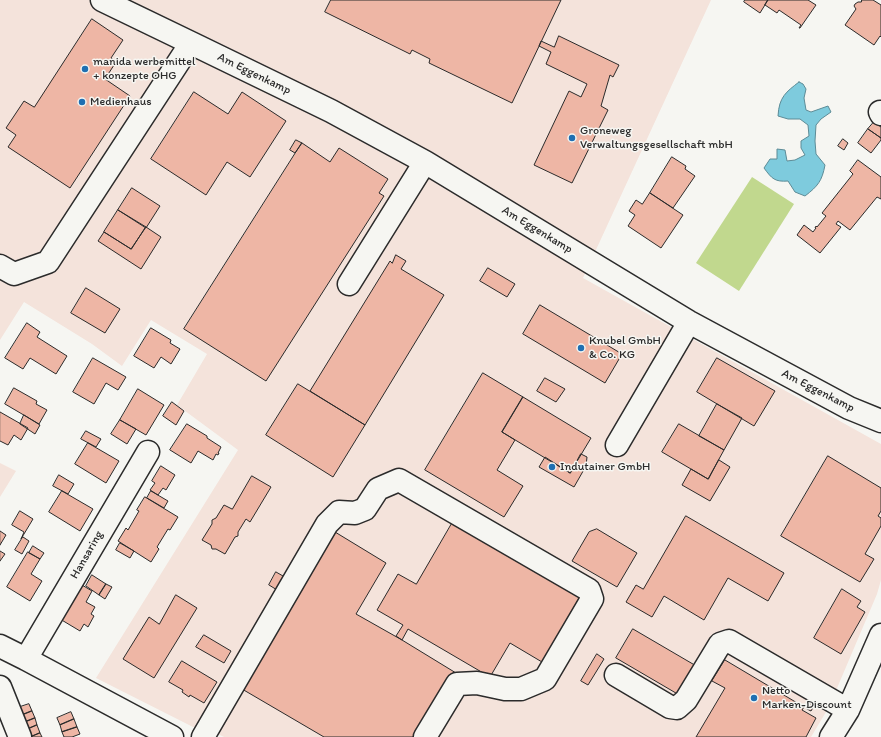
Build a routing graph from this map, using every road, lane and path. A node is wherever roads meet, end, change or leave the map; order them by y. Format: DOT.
graph roads {
  1 [pos="102,0"];
  2 [pos="191,43"];
  3 [pos="425,162"];
  4 [pos="0,266"];
  5 [pos="350,284"];
  6 [pos="689,322"];
  7 [pos="881,421"];
  8 [pos="617,445"];
  9 [pos="148,452"];
  10 [pos="881,635"];
  11 [pos="0,646"];
  12 [pos="26,659"];
  13 [pos="616,675"];
  14 [pos="0,687"];
  15 [pos="848,710"];
  16 [pos="20,737"];
  17 [pos="172,737"];
  18 [pos="203,737"];
  19 [pos="425,737"];
  20 [pos="831,737"];
  1 -- 2 [label="street, Am Eggenkamp"];
  2 -- 3 [label="street, Am Eggenkamp"];
  2 -- 4 [label="street"];
  3 -- 5 [label="street"];
  3 -- 6 [label="street, Am Eggenkamp"];
  6 -- 7 [label="street, Am Eggenkamp"];
  6 -- 8 [label="street"];
  9 -- 12 [label="street, Hansaring"];
  10 -- 15 [label="street"];
  11 -- 12 [label="street"];
  12 -- 17 [label="street"];
  13 -- 15 [label="street"];
  14 -- 16 [label="street"];
  15 -- 20 [label="street"];
  18 -- 19 [label="street"];
}
